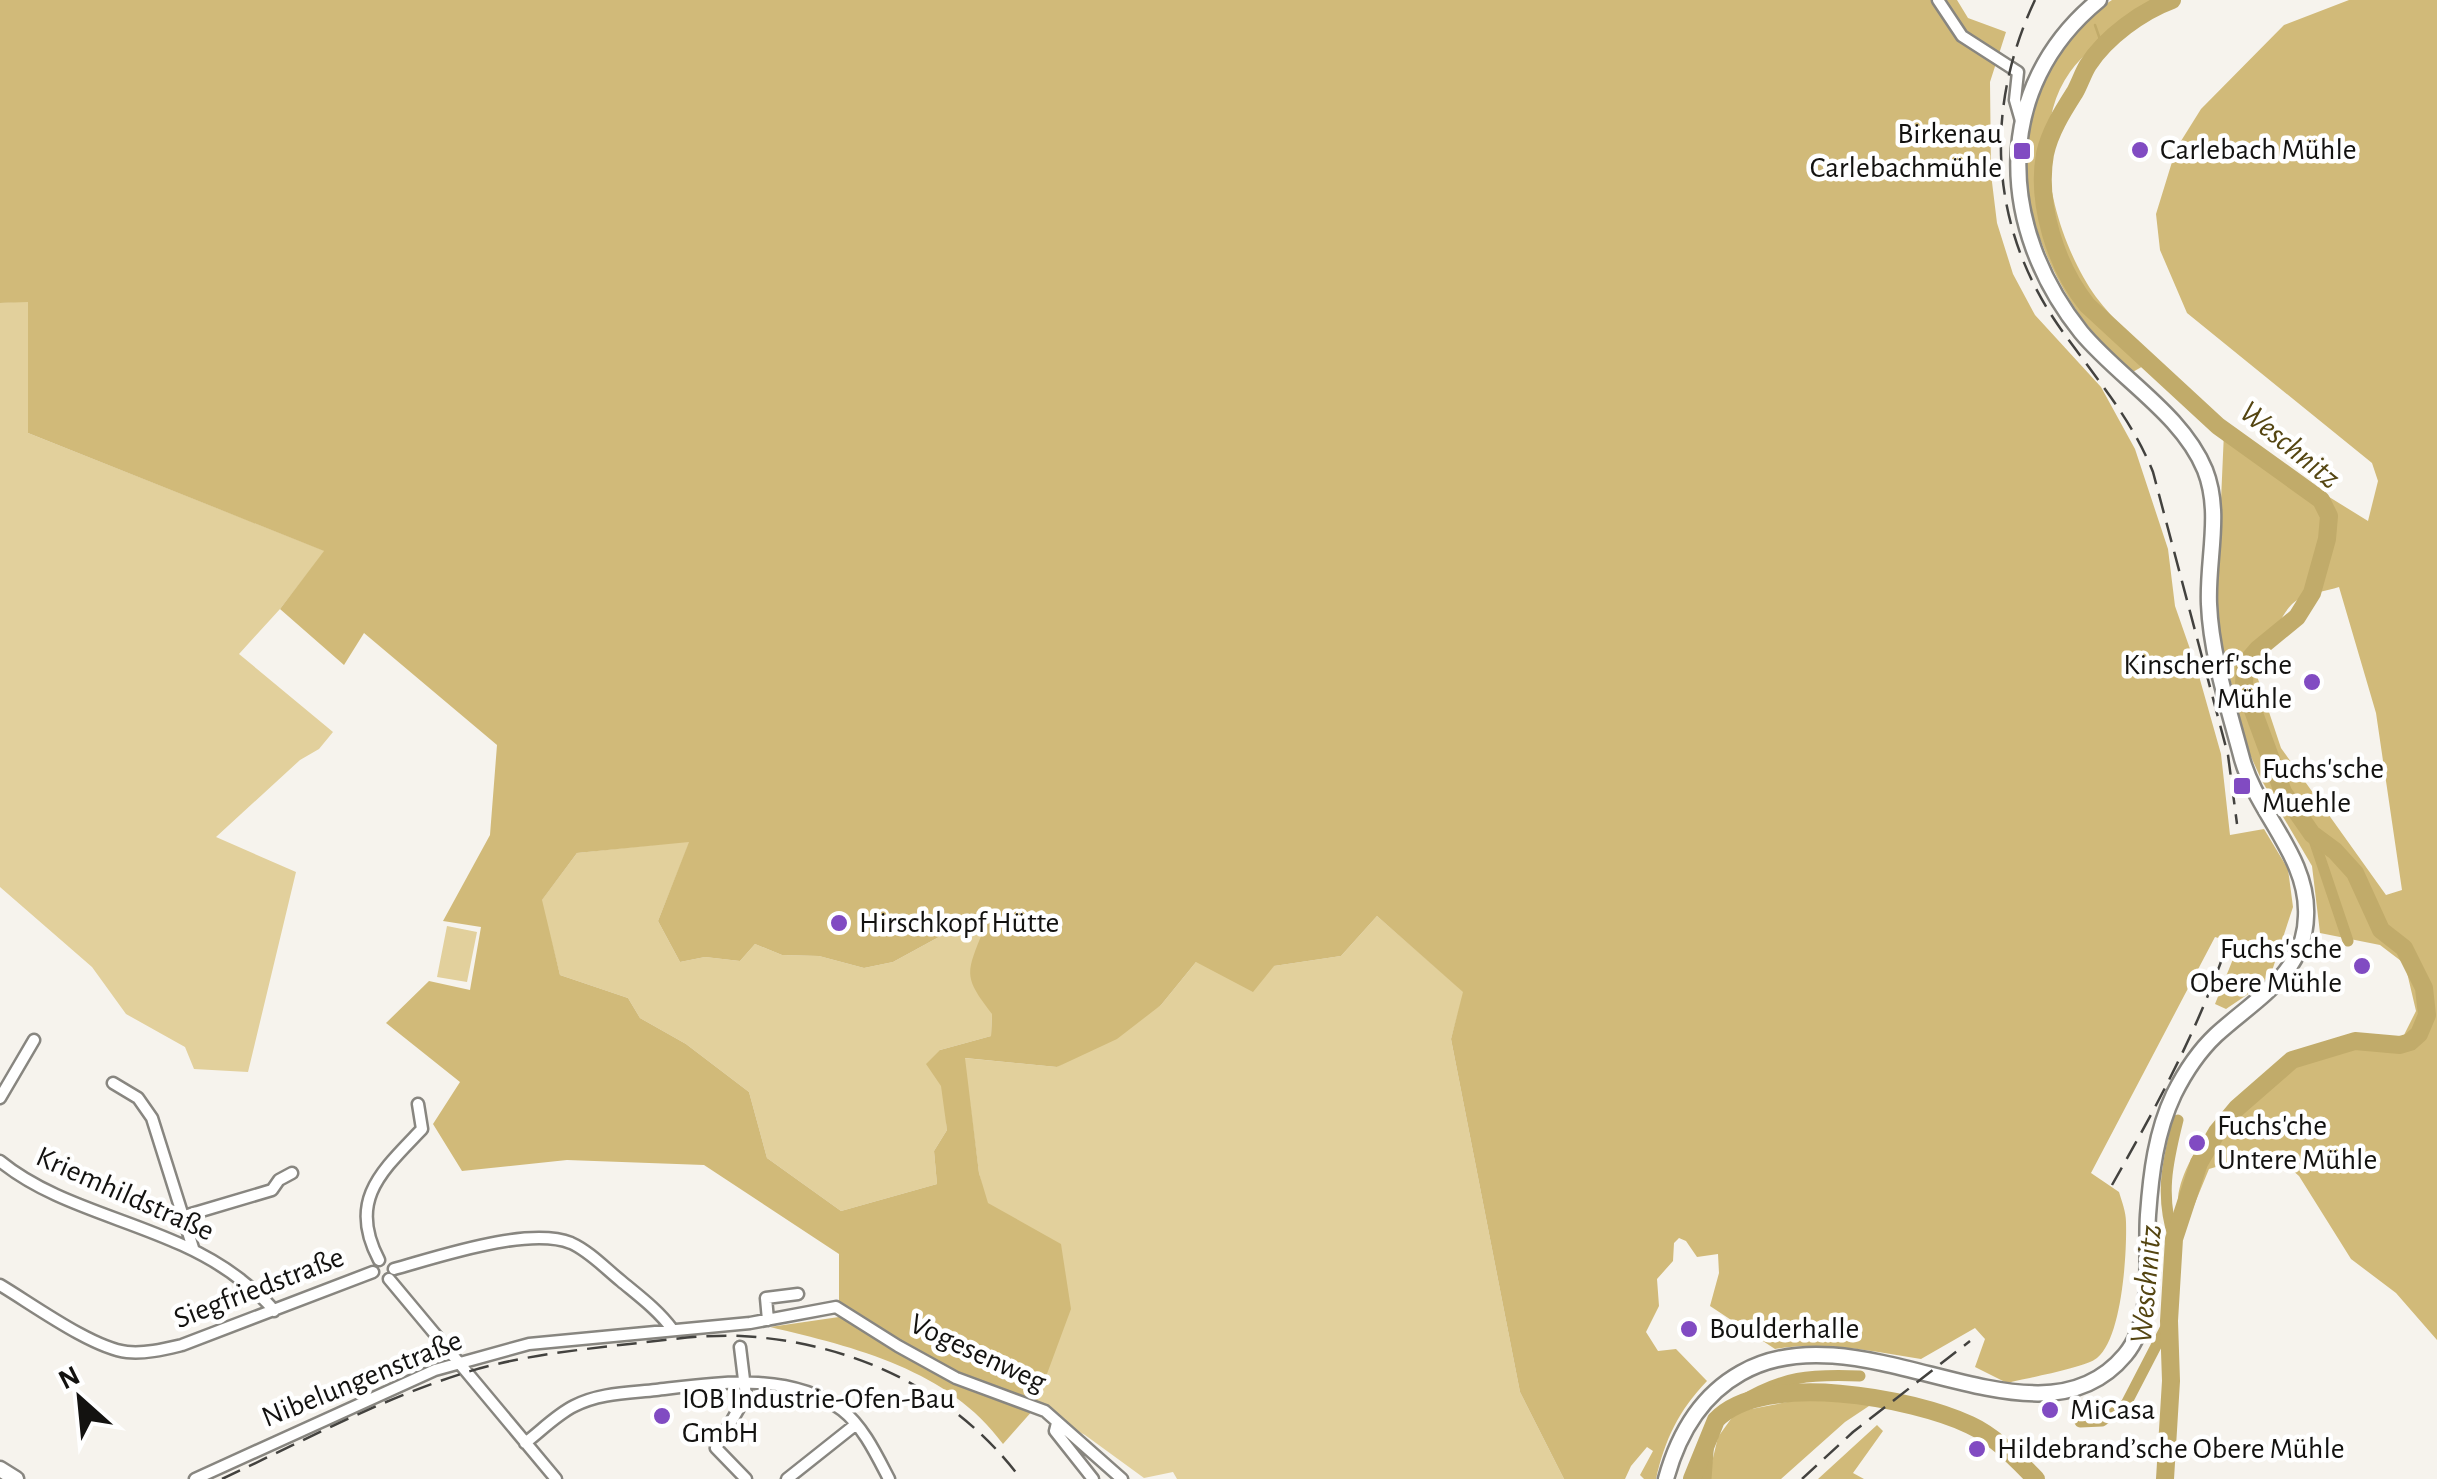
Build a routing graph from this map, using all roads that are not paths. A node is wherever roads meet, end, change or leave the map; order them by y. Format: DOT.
graph roads {
  1 [pos="1938,0"];
  2 [pos="2099,0"];
  3 [pos="2021,122"];
  4 [pos="34,1040"];
  5 [pos="113,1082"];
  6 [pos="0,1098"];
  7 [pos="418,1104"];
  8 [pos="0,1161"];
  9 [pos="292,1174"];
  10 [pos="182,1217"];
  11 [pos="193,1248"];
  12 [pos="380,1260"];
  13 [pos="373,1272"];
  14 [pos="391,1274"];
  15 [pos="0,1286"];
  16 [pos="798,1294"];
  17 [pos="274,1311"];
  18 [pos="854,1316"];
  19 [pos="768,1320"];
  20 [pos="672,1329"];
  21 [pos="740,1347"];
  22 [pos="457,1362"];
  23 [pos="745,1383"];
  24 [pos="1057,1423"];
  25 [pos="855,1425"];
  26 [pos="525,1443"];
  27 [pos="0,1468"];
  28 [pos="16,1479"];
  29 [pos="194,1479"];
  30 [pos="556,1479"];
  31 [pos="746,1479"];
  32 [pos="787,1479"];
  33 [pos="889,1479"];
  34 [pos="1093,1479"];
  35 [pos="1122,1479"];
  36 [pos="1666,1479"];
  1 -- 3 [label="street"];
  2 -- 3 [label="main road"];
  3 -- 36 [label="main road"];
  4 -- 6 [label="street"];
  5 -- 10 [label="street"];
  7 -- 12 [label="street"];
  8 -- 11 [label="street, Kriemhildstraße"];
  9 -- 10 [label="street"];
  10 -- 11 [label="street"];
  11 -- 17 [label="street, Kriemhildstraße"];
  12 -- 13 [label="street"];
  12 -- 14 [label="street"];
  13 -- 14 [label="street"];
  13 -- 17 [label="street, Siegfriedstraße"];
  14 -- 20 [label="street"];
  14 -- 22 [label="street"];
  15 -- 17 [label="street, Siegfriedstraße"];
  16 -- 19 [label="street"];
  18 -- 19 [label="street, Nibelungenstraße"];
  18 -- 24 [label="street, Vogesenweg"];
  19 -- 20 [label="street, Nibelungenstraße"];
  20 -- 22 [label="street, Nibelungenstraße"];
  21 -- 23 [label="street"];
  22 -- 26 [label="street"];
  22 -- 29 [label="street, Nibelungenstraße"];
  23 -- 25 [label="street"];
  23 -- 26 [label="street"];
  23 -- 31 [label="street"];
  24 -- 34 [label="street"];
  24 -- 35 [label="street, Vogesenweg"];
  25 -- 32 [label="street"];
  25 -- 33 [label="street"];
  26 -- 30 [label="street"];
  27 -- 28 [label="main road"];
}
